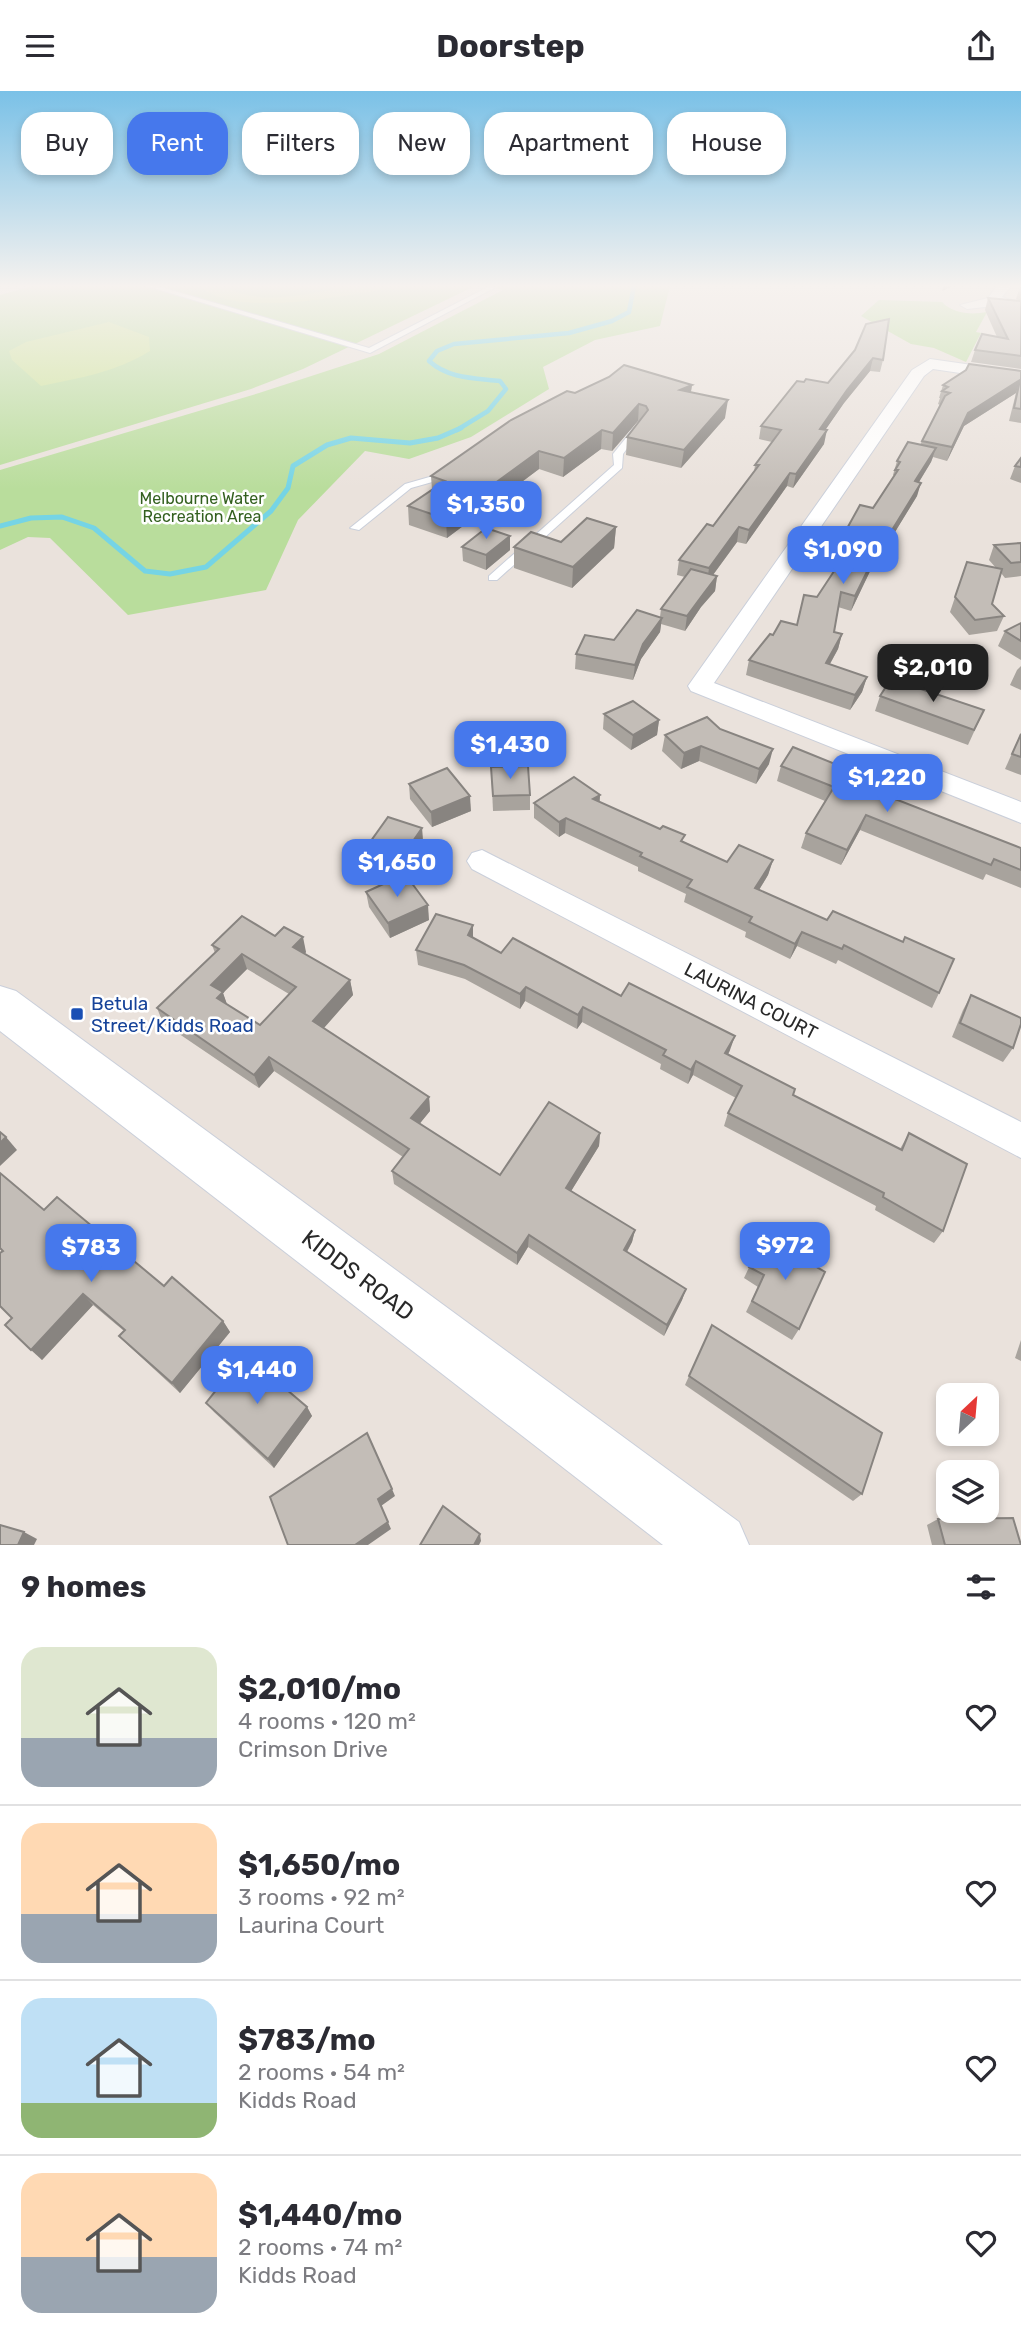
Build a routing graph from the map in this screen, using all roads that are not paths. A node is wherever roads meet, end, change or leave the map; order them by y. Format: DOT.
graph roads {
  1 [pos="1021,377"];
  2 [pos="640,426"];
  3 [pos="454,473"];
  4 [pos="355,528"];
  5 [pos="493,578"];
  6 [pos="1021,813"];
  7 [pos="482,861"];
  8 [pos="0,1005"];
  9 [pos="1021,1141"];
  10 [pos="693,1538"];
  1 -- 6 [label="street"];
  2 -- 5 [label="lane"];
  3 -- 4 [label="lane"];
  7 -- 9 [label="street, LAURINA COURT"];
  8 -- 10 [label="main road, KIDDS ROAD"];
}
